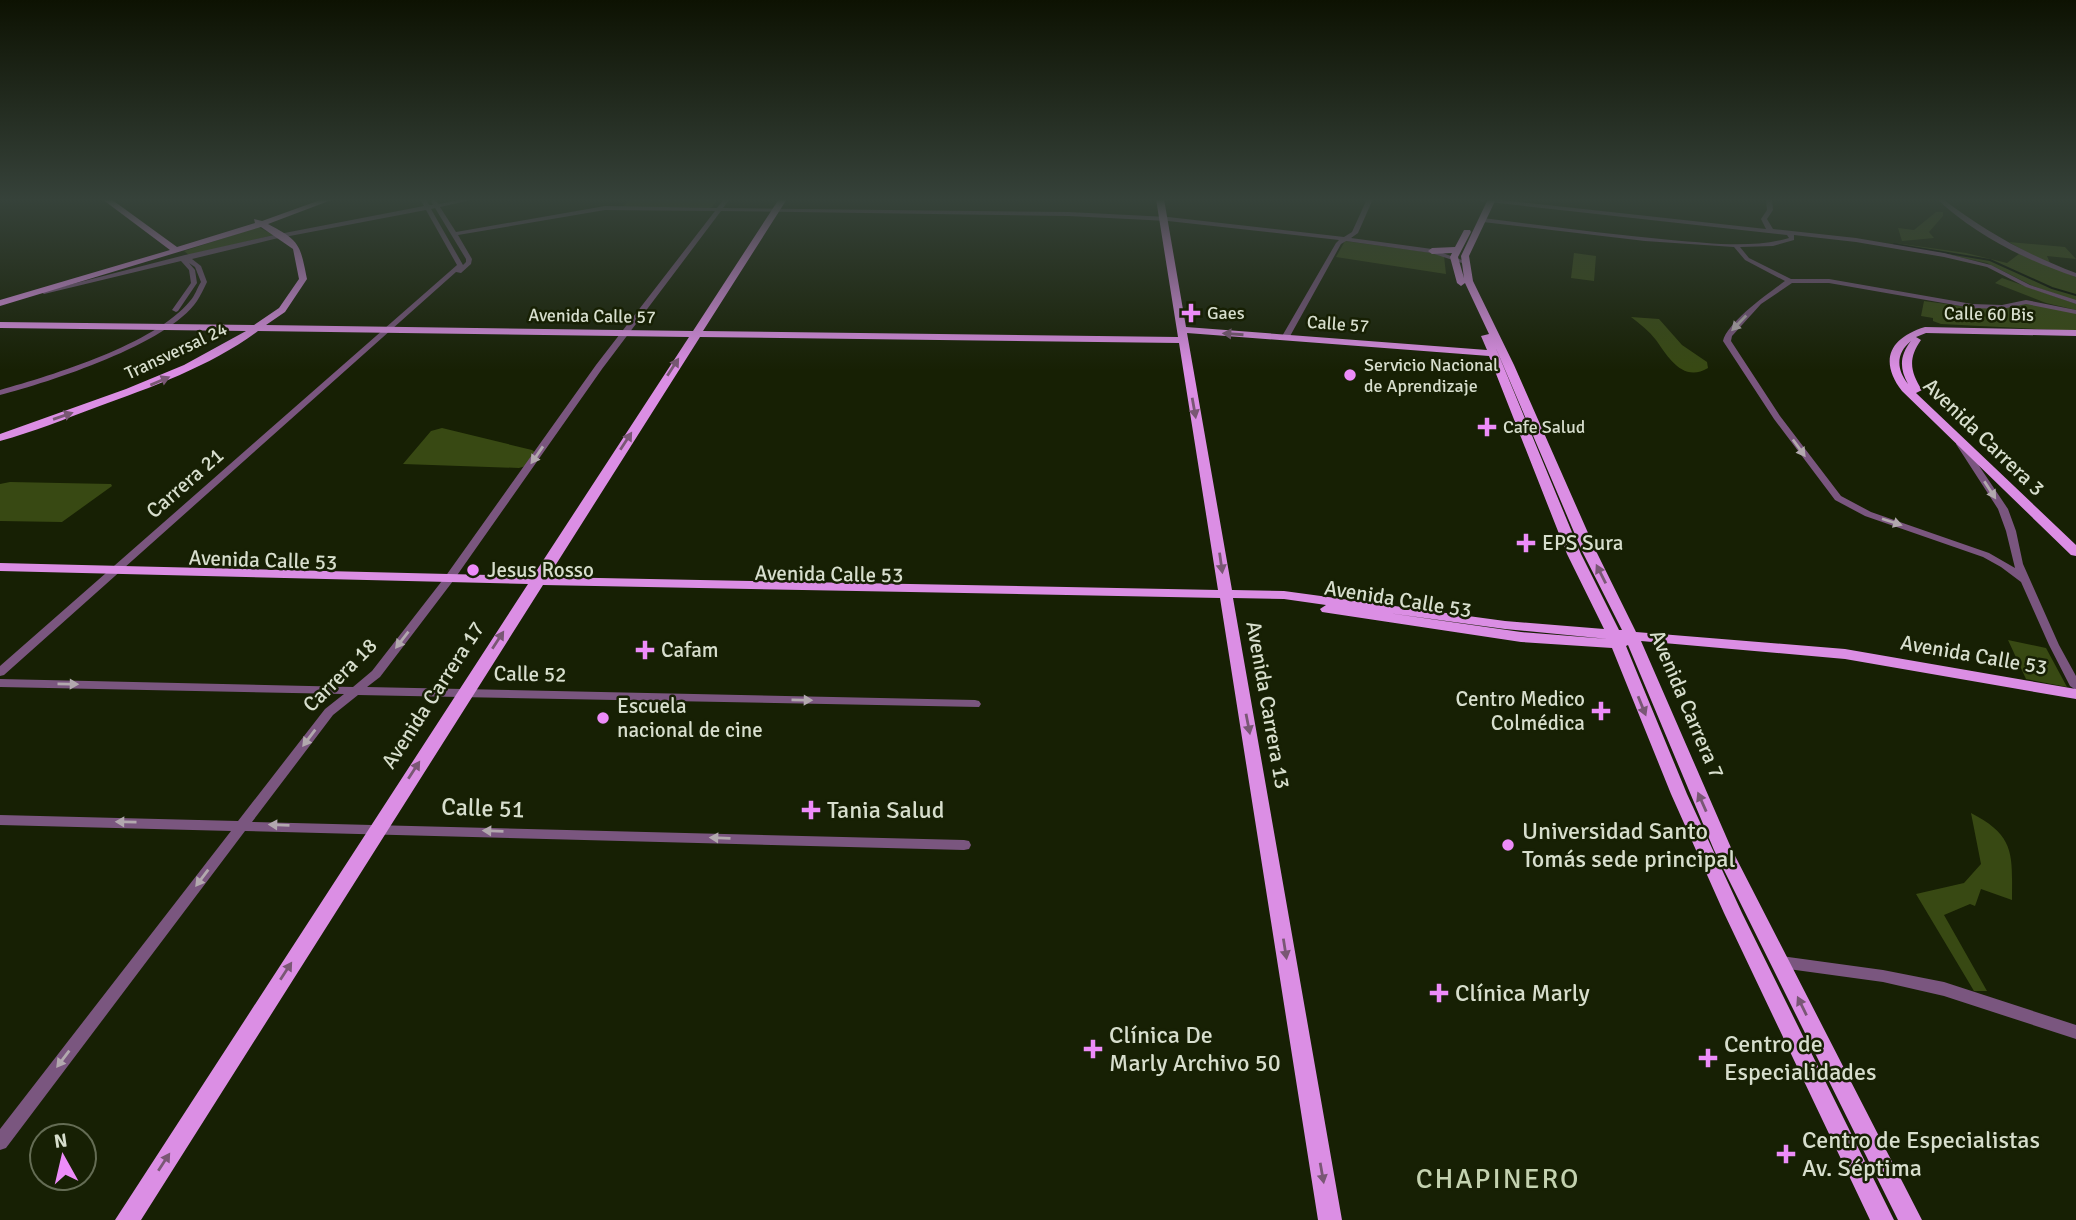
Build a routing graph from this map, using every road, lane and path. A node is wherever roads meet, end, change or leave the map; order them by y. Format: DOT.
graph roads {
  1 [pos="161,256"];
  2 [pos="165,256"];
  3 [pos="180,256"];
  4 [pos="301,256"];
  5 [pos="460,256"];
  6 [pos="461,256"];
  7 [pos="683,256"];
  8 [pos="745,256"];
  9 [pos="1169,256"];
  10 [pos="1332,256"];
  11 [pos="1458,256"];
  12 [pos="1744,256"];
  13 [pos="1944,256"];
  14 [pos="2029,256"];
  15 [pos="464,264"];
  16 [pos="2076,275"];
  17 [pos="1790,281"];
  18 [pos="0,294"];
  19 [pos="2073,301"];
  20 [pos="0,303"];
  21 [pos="2076,312"];
  22 [pos="0,320"];
  23 [pos="162,324"];
  24 [pos="0,325"];
  25 [pos="261,325"];
  26 [pos="392,327"];
  27 [pos="627,330"];
  28 [pos="697,331"];
  29 [pos="2076,334"];
  30 [pos="1182,335"];
  31 [pos="1285,338"];
  32 [pos="1909,342"];
  33 [pos="1492,353"];
  34 [pos="0,392"];
  35 [pos="1953,433"];
  36 [pos="3,434"];
  37 [pos="2076,541"];
  38 [pos="2076,552"];
  39 [pos="0,567"];
  40 [pos="111,573"];
  41 [pos="0,574"];
  42 [pos="2024,580"];
  43 [pos="446,583"];
  44 [pos="533,585"];
  45 [pos="1226,597"];
  46 [pos="1624,638"];
  47 [pos="0,672"];
  48 [pos="0,683"];
  49 [pos="2076,686"];
  50 [pos="356,690"];
  51 [pos="464,692"];
  52 [pos="2076,694"];
  53 [pos="975,704"];
  54 [pos="0,820"];
  55 [pos="243,824"];
  56 [pos="378,828"];
  57 [pos="964,845"];
  58 [pos="1781,962"];
  59 [pos="2076,1032"];
  60 [pos="0,1142"];
  61 [pos="127,1220"];
  62 [pos="1330,1220"];
  63 [pos="1882,1220"];
  64 [pos="1910,1220"];
  1 -- 18 [label="main road"];
  2 -- 20 [label="main road"];
  3 -- 23 [label="street"];
  4 -- 25 [label="main road, Transversal 24"];
  5 -- 15 [label="street"];
  6 -- 15 [label="street"];
  7 -- 27 [label="street, Carrera 18"];
  8 -- 28 [label="main road, Avenida Carrera 17"];
  9 -- 30 [label="main road, Avenida Carrera 13"];
  10 -- 31 [label="street"];
  11 -- 33 [label="main road, Avenida Carrera 7"];
  46 -- 11 [label="main road, Avenida Carrera 7, one-way"];
  12 -- 17 [label="street"];
  13 -- 19 [label="street"];
  14 -- 16 [label="street"];
  15 -- 26 [label="street, Carrera 21"];
  17 -- 21 [label="street"];
  17 -- 42 [label="street, one-way"];
  22 -- 23 [label="main road, Avenida Calle 57"];
  23 -- 24 [label="main road, Avenida Calle 57"];
  23 -- 25 [label="main road, Avenida Calle 57"];
  23 -- 34 [label="street"];
  25 -- 26 [label="main road, Avenida Calle 57"];
  36 -- 25 [label="main road, Transversal 24, one-way"];
  26 -- 27 [label="main road, Avenida Calle 57"];
  26 -- 40 [label="street, Carrera 21"];
  27 -- 28 [label="main road, Avenida Calle 57"];
  27 -- 43 [label="street, Carrera 18, one-way"];
  28 -- 30 [label="main road, Avenida Calle 57"];
  44 -- 28 [label="main road, Avenida Carrera 17, one-way"];
  29 -- 32 [label="main road, Calle 60 Bis"];
  29 -- 32 [label="main road, Calle 60 Bis"];
  31 -- 30 [label="main road, Calle 57, one-way"];
  30 -- 45 [label="main road, Avenida Carrera 13, one-way"];
  31 -- 33 [label="main road, Calle 57"];
  32 -- 35 [label="main road, Avenida Carrera 3"];
  32 -- 37 [label="main road, Avenida Carrera 3"];
  33 -- 46 [label="main road, Avenida Carrera 7"];
  35 -- 38 [label="main road, Avenida Carrera 3"];
  35 -- 42 [label="street, one-way"];
  39 -- 40 [label="main road, Avenida Calle 53"];
  40 -- 41 [label="main road, Avenida Calle 53"];
  40 -- 43 [label="main road, Avenida Calle 53"];
  40 -- 47 [label="street, Carrera 21"];
  42 -- 49 [label="street"];
  43 -- 44 [label="main road, Avenida Calle 53"];
  43 -- 50 [label="street, Carrera 18, one-way"];
  44 -- 45 [label="main road, Avenida Calle 53"];
  51 -- 44 [label="main road, Avenida Carrera 17, one-way"];
  45 -- 46 [label="main road, Avenida Calle 53"];
  45 -- 62 [label="main road, Avenida Carrera 13, one-way"];
  46 -- 52 [label="main road, Avenida Calle 53"];
  58 -- 46 [label="main road, Avenida Carrera 7, one-way"];
  46 -- 63 [label="main road, Avenida Carrera 7, one-way"];
  48 -- 50 [label="street, Calle 52, one-way"];
  50 -- 51 [label="street, Calle 52"];
  50 -- 55 [label="street, Carrera 18, one-way"];
  51 -- 53 [label="street, Calle 52, one-way"];
  56 -- 51 [label="main road, Avenida Carrera 17, one-way"];
  55 -- 54 [label="street, Calle 51, one-way"];
  56 -- 55 [label="street, Calle 51, one-way"];
  55 -- 60 [label="street, Carrera 18, one-way"];
  57 -- 56 [label="street, Calle 51, one-way"];
  61 -- 56 [label="main road, Avenida Carrera 17, one-way"];
  58 -- 59 [label="street"];
  64 -- 58 [label="main road, Avenida Carrera 7, one-way"];
}
